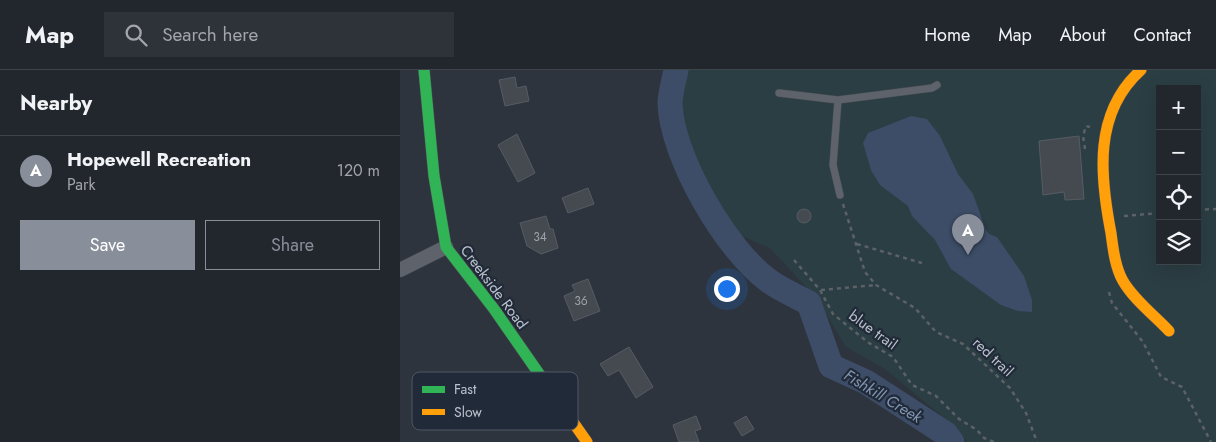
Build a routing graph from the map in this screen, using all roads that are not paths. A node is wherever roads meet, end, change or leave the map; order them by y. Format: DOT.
graph roads {
  1 [pos="424,70"];
  2 [pos="1141,70"];
  3 [pos="937,85"];
  4 [pos="779,93"];
  5 [pos="838,100"];
  6 [pos="840,195"];
  7 [pos="446,247"];
  8 [pos="400,270"];
  9 [pos="1169,331"];
  10 [pos="538,372"];
  11 [pos="578,429"];
  12 [pos="587,442"];
  1 -- 7 [label="street, Creekside Road"];
  2 -- 9 [label="street"];
  3 -- 5 [label="lane"];
  4 -- 5 [label="lane"];
  5 -- 6 [label="lane"];
  7 -- 8 [label="street"];
  7 -- 10 [label="street, Creekside Road"];
  11 -- 12 [label="street, Creekside Road"];
}
